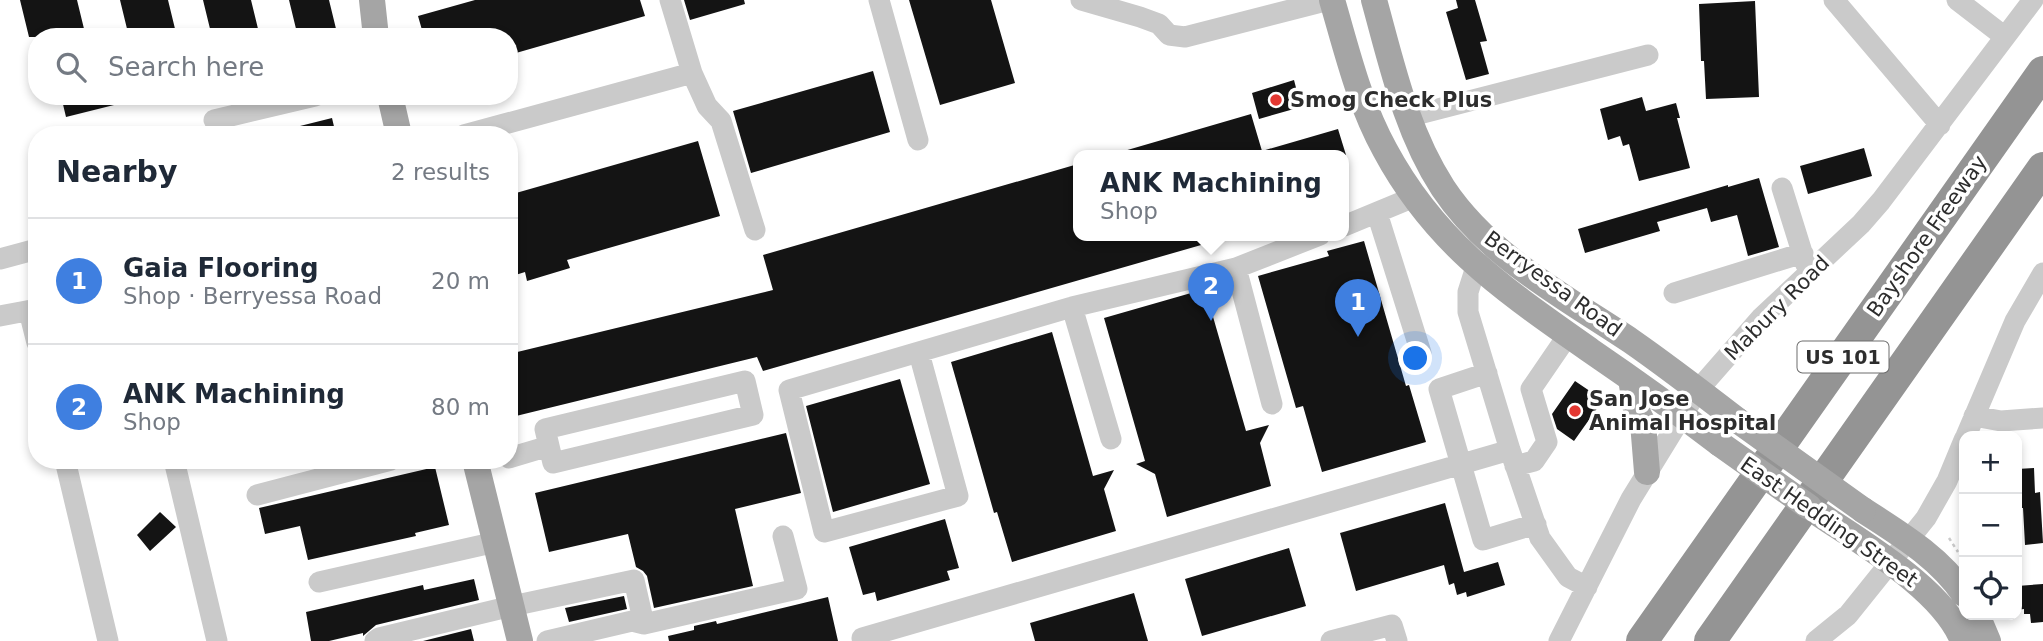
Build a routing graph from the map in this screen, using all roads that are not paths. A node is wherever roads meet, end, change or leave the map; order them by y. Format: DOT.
graph roads {
  1 [pos="372,0"];
  2 [pos="670,0"];
  3 [pos="879,0"];
  4 [pos="1081,0"];
  5 [pos="1331,0"];
  6 [pos="1374,0"];
  7 [pos="1834,0"];
  8 [pos="2033,0"];
  9 [pos="1970,4"];
  10 [pos="375,28"];
  11 [pos="2005,37"];
  12 [pos="1648,55"];
  13 [pos="2043,72"];
  14 [pos="692,73"];
  15 [pos="277,105"];
  16 [pos="391,105"];
  17 [pos="1407,117"];
  18 [pos="214,120"];
  19 [pos="1940,125"];
  20 [pos="393,126"];
  21 [pos="497,126"];
  22 [pos="918,140"];
  23 [pos="2043,168"];
  24 [pos="1782,188"];
  25 [pos="1414,197"];
  26 [pos="1377,213"];
  27 [pos="1349,224"];
  28 [pos="755,230"];
  29 [pos="1305,241"];
  30 [pos="28,251"];
  31 [pos="0,259"];
  32 [pos="1806,263"];
  33 [pos="1476,267"];
  34 [pos="1236,268"];
  35 [pos="2043,273"];
  36 [pos="1674,293"];
  37 [pos="1072,307"];
  38 [pos="28,311"];
  39 [pos="0,316"];
  40 [pos="1568,335"];
  41 [pos="919,353"];
  42 [pos="1421,353"];
  43 [pos="1487,373"];
  44 [pos="1631,379"];
  45 [pos="1698,390"];
  46 [pos="1272,404"];
  47 [pos="1682,415"];
  48 [pos="1974,416"];
  49 [pos="2043,418"];
  50 [pos="1968,431"];
  51 [pos="1111,439"];
  52 [pos="549,446"];
  53 [pos="518,455"];
  54 [pos="1512,458"];
  55 [pos="1460,464"];
  56 [pos="67,469"];
  57 [pos="176,469"];
  58 [pos="357,469"];
  59 [pos="477,469"];
  60 [pos="1647,471"];
  61 [pos="1956,486"];
  62 [pos="257,495"];
  63 [pos="1536,524"];
  64 [pos="783,536"];
  65 [pos="1909,540"];
  66 [pos="496,542"];
  67 [pos="1890,564"];
  68 [pos="318,582"];
  69 [pos="1587,587"];
  70 [pos="1959,587"];
  71 [pos="512,606"];
  72 [pos="1979,620"];
  73 [pos="644,624"];
  74 [pos="862,638"];
  75 [pos="108,641"];
  76 [pos="217,641"];
  77 [pos="375,641"];
  78 [pos="520,641"];
  79 [pos="547,641"];
  80 [pos="1331,641"];
  81 [pos="1397,641"];
  82 [pos="1559,641"];
  83 [pos="1642,641"];
  84 [pos="1710,641"];
  85 [pos="1816,641"];
  86 [pos="1963,641"];
  87 [pos="1988,641"];
  1 -- 10 [label="main road"];
  2 -- 14 [label="street"];
  3 -- 22 [label="street"];
  4 -- 5 [label="street"];
  5 -- 25 [label="main road, Berryessa Road"];
  6 -- 17 [label="main road, Berryessa Road"];
  7 -- 19 [label="street"];
  8 -- 11 [label="street, Mabury Road"];
  9 -- 11 [label="street"];
  11 -- 19 [label="street, Mabury Road"];
  12 -- 17 [label="street"];
  13 -- 83 [label="highway, Bayshore Freeway / US 101"];
  14 -- 21 [label="street"];
  14 -- 28 [label="street"];
  15 -- 18 [label="street"];
  16 -- 20 [label="main road"];
  17 -- 45 [label="main road, Berryessa Road"];
  19 -- 32 [label="street, Mabury Road"];
  23 -- 84 [label="highway, US 101"];
  24 -- 32 [label="street"];
  25 -- 26 [label="street"];
  25 -- 33 [label="main road, Berryessa Road"];
  26 -- 27 [label="street"];
  26 -- 42 [label="street"];
  29 -- 34 [label="street"];
  30 -- 31 [label="street"];
  32 -- 36 [label="street"];
  32 -- 45 [label="street, Mabury Road"];
  33 -- 40 [label="main road, Berryessa Road"];
  33 -- 43 [label="street, Berryessa Road"];
  34 -- 37 [label="street"];
  34 -- 46 [label="street"];
  35 -- 48 [label="street"];
  37 -- 41 [label="street"];
  37 -- 51 [label="street"];
  38 -- 39 [label="street"];
  40 -- 44 [label="main road, Berryessa Road"];
  40 -- 54 [label="street"];
  41 -- 41 [label="street"];
  43 -- 54 [label="street, Berryessa Road"];
  43 -- 55 [label="street"];
  44 -- 47 [label="main road, Berryessa Road"];
  44 -- 60 [label="main road"];
  45 -- 47 [label="street, Mabury Road"];
  45 -- 65 [label="main road, East Hedding Street, bridge"];
  47 -- 60 [label="street, Mabury Road"];
  47 -- 67 [label="main road, East Hedding Street, bridge"];
  48 -- 49 [label="street"];
  48 -- 50 [label="street"];
  52 -- 52 [label="street"];
  52 -- 53 [label="street"];
  54 -- 55 [label="street"];
  54 -- 63 [label="street, Berryessa Road"];
  55 -- 63 [label="street"];
  55 -- 74 [label="street"];
  56 -- 75 [label="street"];
  57 -- 76 [label="street"];
  58 -- 62 [label="street"];
  59 -- 66 [label="main road"];
  60 -- 69 [label="street, Mabury Road"];
  61 -- 65 [label="street"];
  63 -- 69 [label="street, Berryessa Road"];
  64 -- 73 [label="street"];
  65 -- 67 [label="street"];
  65 -- 70 [label="main road, East Hedding Street"];
  66 -- 68 [label="street"];
  66 -- 71 [label="main road"];
  67 -- 85 [label="street"];
  67 -- 86 [label="main road, East Hedding Street"];
  69 -- 82 [label="street, Mabury Road"];
  71 -- 73 [label="street"];
  71 -- 77 [label="street"];
  71 -- 78 [label="main road"];
  72 -- 87 [label="main road"];
  73 -- 79 [label="street"];
  80 -- 81 [label="street"];
}
